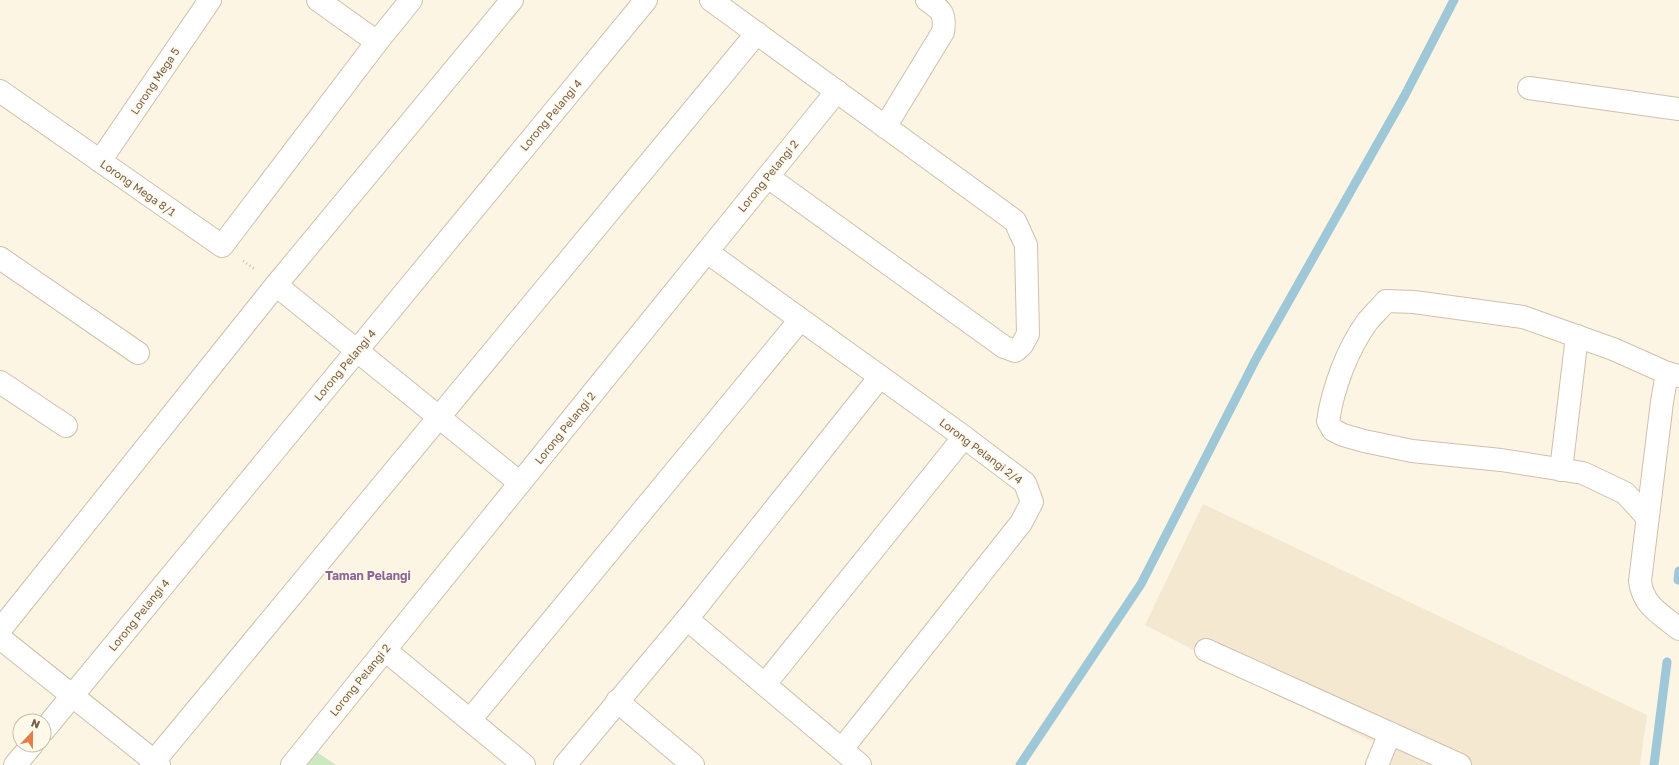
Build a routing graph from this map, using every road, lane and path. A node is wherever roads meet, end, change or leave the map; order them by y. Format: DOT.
graph roads {
  1 [pos="210,0"];
  2 [pos="318,0"];
  3 [pos="411,0"];
  4 [pos="512,0"];
  5 [pos="646,0"];
  6 [pos="711,0"];
  7 [pos="927,0"];
  8 [pos="757,33"];
  9 [pos="378,42"];
  10 [pos="1529,88"];
  11 [pos="0,91"];
  12 [pos="837,91"];
  13 [pos="1679,110"];
  14 [pos="885,127"];
  15 [pos="100,161"];
  16 [pos="768,177"];
  17 [pos="222,246"];
  18 [pos="707,252"];
  19 [pos="0,258"];
  20 [pos="276,285"];
  21 [pos="800,320"];
  22 [pos="1577,336"];
  23 [pos="357,350"];
  24 [pos="138,353"];
  25 [pos="1673,374"];
  26 [pos="879,378"];
  27 [pos="0,382"];
  28 [pos="439,417"];
  29 [pos="66,426"];
  30 [pos="964,437"];
  31 [pos="1561,470"];
  32 [pos="520,483"];
  33 [pos="1647,517"];
  34 [pos="687,618"];
  35 [pos="1679,629"];
  36 [pos="0,630"];
  37 [pos="0,638"];
  38 [pos="385,650"];
  39 [pos="1206,650"];
  40 [pos="765,684"];
  41 [pos="72,696"];
  42 [pos="617,701"];
  43 [pos="52,720"];
  44 [pos="470,720"];
  45 [pos="1390,733"];
  46 [pos="842,749"];
  47 [pos="25,753"];
  48 [pos="155,764"];
  49 [pos="15,765"];
  50 [pos="292,765"];
  51 [pos="524,765"];
  52 [pos="565,765"];
  53 [pos="693,765"];
  54 [pos="860,765"];
  55 [pos="1378,765"];
  56 [pos="1460,765"];
  1 -- 15 [label="street, Lorong Mega 5"];
  2 -- 9 [label="street"];
  3 -- 9 [label="street"];
  4 -- 20 [label="street"];
  5 -- 23 [label="street, Lorong Pelangi 4"];
  6 -- 8 [label="street"];
  7 -- 14 [label="street"];
  8 -- 12 [label="street"];
  8 -- 28 [label="street"];
  9 -- 17 [label="street"];
  10 -- 13 [label="street"];
  11 -- 15 [label="street, Lorong Mega 8/1"];
  12 -- 14 [label="street"];
  12 -- 16 [label="street, Lorong Pelangi 2"];
  14 -- 16 [label="street"];
  15 -- 17 [label="street, Lorong Mega 8/1"];
  16 -- 18 [label="street, Lorong Pelangi 2"];
  17 -- 20 [label="path"];
  18 -- 21 [label="street, Lorong Pelangi 2/4"];
  18 -- 32 [label="street, Lorong Pelangi 2"];
  19 -- 24 [label="street"];
  20 -- 23 [label="street"];
  20 -- 36 [label="street"];
  21 -- 26 [label="street, Lorong Pelangi 2/4"];
  21 -- 44 [label="street"];
  22 -- 25 [label="street"];
  22 -- 31 [label="street"];
  22 -- 31 [label="street"];
  23 -- 28 [label="street"];
  23 -- 41 [label="street, Lorong Pelangi 4"];
  25 -- 33 [label="street"];
  26 -- 30 [label="street, Lorong Pelangi 2/4"];
  26 -- 34 [label="street"];
  27 -- 29 [label="street"];
  28 -- 32 [label="street"];
  28 -- 48 [label="street"];
  30 -- 40 [label="street"];
  30 -- 46 [label="street, Lorong Pelangi 2/4"];
  31 -- 33 [label="street"];
  32 -- 38 [label="street, Lorong Pelangi 2"];
  33 -- 35 [label="street"];
  34 -- 40 [label="street"];
  34 -- 42 [label="street"];
  37 -- 41 [label="street"];
  38 -- 44 [label="street"];
  38 -- 50 [label="street, Lorong Pelangi 2"];
  39 -- 45 [label="street"];
  40 -- 46 [label="street"];
  41 -- 43 [label="street, Lorong Pelangi 4"];
  41 -- 48 [label="street"];
  42 -- 52 [label="street"];
  42 -- 53 [label="street"];
  44 -- 51 [label="street"];
  45 -- 55 [label="street"];
  45 -- 56 [label="street"];
  46 -- 54 [label="street"];
  47 -- 49 [label="street"];
}
